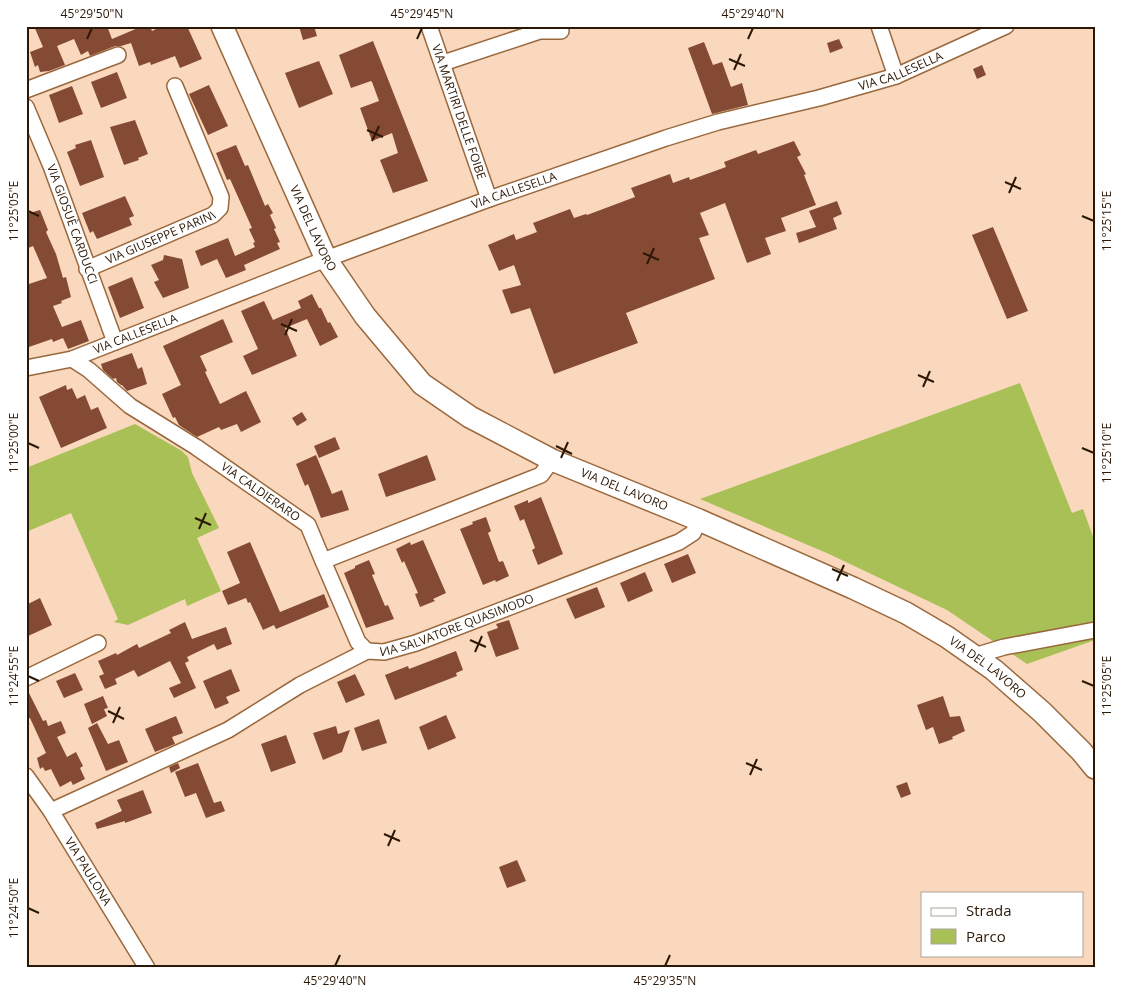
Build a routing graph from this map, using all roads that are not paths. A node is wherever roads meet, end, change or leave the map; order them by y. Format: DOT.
graph roads {
  1 [pos="222,26"];
  2 [pos="429,26"];
  3 [pos="879,26"];
  4 [pos="1006,26"];
  5 [pos="561,31"];
  6 [pos="118,55"];
  7 [pos="443,63"];
  8 [pos="896,76"];
  9 [pos="175,86"];
  10 [pos="26,90"];
  11 [pos="26,107"];
  12 [pos="489,199"];
  13 [pos="326,259"];
  14 [pos="87,269"];
  15 [pos="115,342"];
  16 [pos="72,358"];
  17 [pos="26,368"];
  18 [pos="552,460"];
  19 [pos="700,520"];
  20 [pos="323,561"];
  21 [pos="1095,630"];
  22 [pos="98,643"];
  23 [pos="367,651"];
  24 [pos="974,656"];
  25 [pos="26,678"];
  26 [pos="1095,768"];
  27 [pos="26,776"];
  28 [pos="51,811"];
  29 [pos="147,968"];
  1 -- 13 [label="street, VIA DEL LAVORO"];
  2 -- 7 [label="street, VIA MARTIRI DELLE FOIBE"];
  3 -- 8 [label="street"];
  4 -- 8 [label="street, VIA CALLESELLA"];
  5 -- 7 [label="street"];
  6 -- 10 [label="street"];
  7 -- 12 [label="street, VIA MARTIRI DELLE FOIBE"];
  8 -- 12 [label="street, VIA CALLESELLA"];
  9 -- 14 [label="street, VIA GIUSEPPE PARINI"];
  11 -- 14 [label="street, VIA GIOSUÈ CARDUCCI"];
  12 -- 13 [label="street, VIA CALLESELLA"];
  13 -- 15 [label="street, VIA CALLESELLA"];
  13 -- 18 [label="street, VIA DEL LAVORO"];
  14 -- 15 [label="street, VIA GIOSUÈ CARDUCCI"];
  15 -- 16 [label="street, VIA CALLESELLA"];
  16 -- 17 [label="street, VIA CALLESELLA"];
  16 -- 20 [label="street, VIA CALDIERARO"];
  18 -- 19 [label="street, VIA DEL LAVORO"];
  18 -- 20 [label="street"];
  19 -- 23 [label="street, VIA SALVATORE QUASIMODO"];
  19 -- 24 [label="street, VIA DEL LAVORO"];
  20 -- 23 [label="street, VIA CALDIERARO"];
  21 -- 24 [label="street"];
  22 -- 25 [label="street"];
  23 -- 28 [label="street, VIA SALVATORE QUASIMODO"];
  24 -- 26 [label="street, VIA DEL LAVORO"];
  27 -- 28 [label="street, VIA PAULONA"];
  28 -- 29 [label="street, VIA PAULONA"];
}
